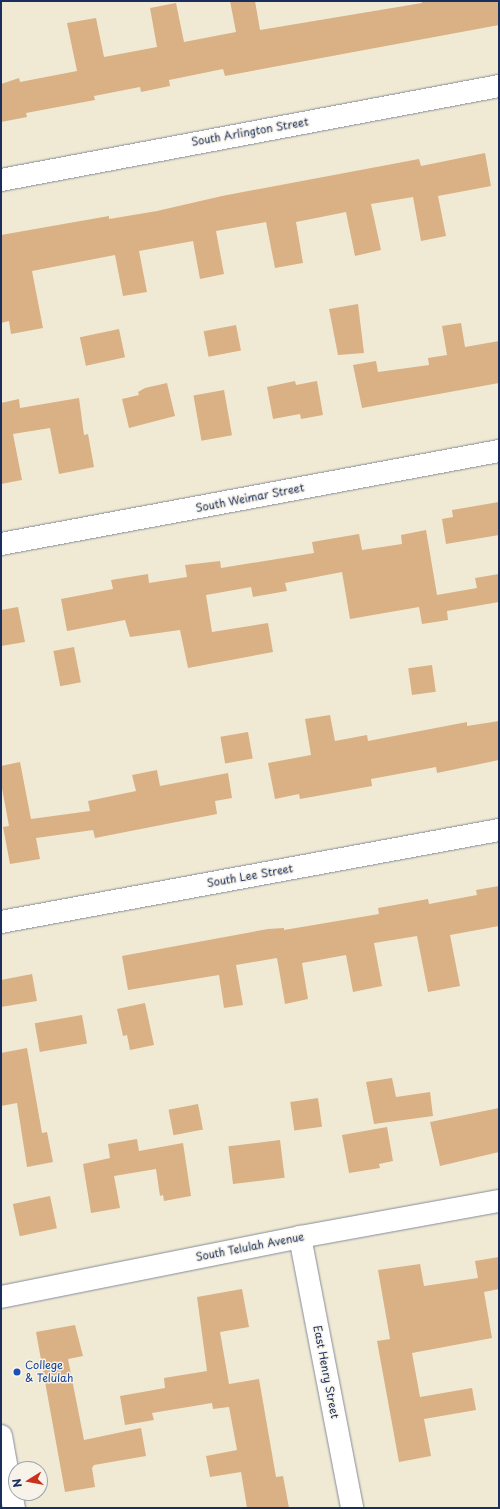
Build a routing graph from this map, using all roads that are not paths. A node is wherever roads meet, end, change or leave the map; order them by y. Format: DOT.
graph roads {
  1 [pos="499,86"];
  2 [pos="1,180"];
  3 [pos="499,451"];
  4 [pos="1,544"];
  5 [pos="499,830"];
  6 [pos="1,922"];
  7 [pos="499,1201"];
  8 [pos="300,1237"];
  9 [pos="1,1297"];
  10 [pos="1,1436"];
  11 [pos="14,1508"];
  12 [pos="352,1508"];
  1 -- 2 [label="street, South Arlington Street"];
  3 -- 4 [label="street, South Weimar Street"];
  5 -- 6 [label="street, South Lee Street"];
  7 -- 8 [label="street, South Telulah Avenue"];
  8 -- 9 [label="street, South Telulah Avenue"];
  8 -- 12 [label="street, East Henry Street"];
  10 -- 11 [label="street"];
}
